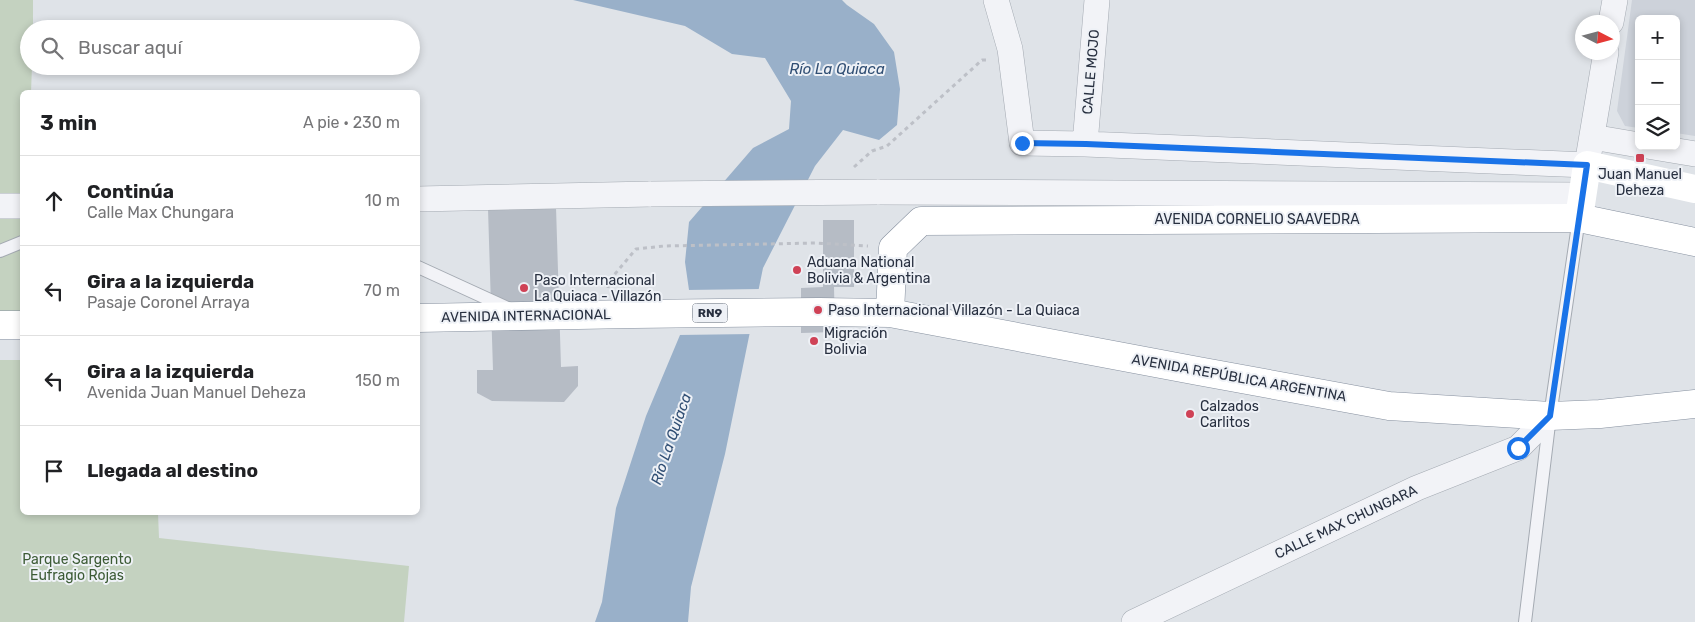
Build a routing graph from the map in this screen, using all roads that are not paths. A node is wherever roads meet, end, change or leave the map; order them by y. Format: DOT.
graph roads {
  1 [pos="996,0"];
  2 [pos="1097,0"];
  3 [pos="1615,0"];
  4 [pos="1612,15"];
  5 [pos="1605,60"];
  6 [pos="1592,137"];
  7 [pos="1086,144"];
  8 [pos="1635,144"];
  9 [pos="1671,150"];
  10 [pos="1695,154"];
  11 [pos="1587,165"];
  12 [pos="1695,189"];
  13 [pos="420,199"];
  14 [pos="0,206"];
  15 [pos="20,206"];
  16 [pos="1581,206"];
  17 [pos="1695,242"];
  18 [pos="20,243"];
  19 [pos="0,251"];
  20 [pos="420,268"];
  21 [pos="890,313"];
  22 [pos="634,314"];
  23 [pos="526,316"];
  24 [pos="420,318"];
  25 [pos="0,325"];
  26 [pos="20,325"];
  27 [pos="1695,404"];
  28 [pos="1550,416"];
  29 [pos="1134,622"];
  30 [pos="1525,622"];
  1 -- 7 [label="street"];
  2 -- 7 [label="street, CALLE MOJO"];
  3 -- 4 [label="street"];
  5 -- 6 [label="street"];
  6 -- 8 [label="street"];
  6 -- 11 [label="street"];
  7 -- 11 [label="street"];
  9 -- 10 [label="street"];
  11 -- 12 [label="main road"];
  11 -- 16 [label="main road"];
  13 -- 16 [label="street, bridge"];
  14 -- 15 [label="street"];
  16 -- 17 [label="main road, AVENIDA CORNELIO SAAVEDRA"];
  16 -- 21 [label="main road, AVENIDA CORNELIO SAAVEDRA"];
  16 -- 28 [label="lane"];
  18 -- 19 [label="lane"];
  20 -- 23 [label="lane"];
  21 -- 22 [label="main road, AVENIDA REPÚBLICA ARGENTINA / RN9"];
  21 -- 28 [label="main road, AVENIDA REPÚBLICA ARGENTINA"];
  22 -- 23 [label="main road, AVENIDA INTERNACIONAL / RN9"];
  23 -- 24 [label="main road, AVENIDA INTERNACIONAL / RN9"];
  25 -- 26 [label="main road"];
  27 -- 28 [label="main road, AVENIDA REPÚBLICA ARGENTINA"];
  28 -- 29 [label="street, CALLE MAX CHUNGARA"];
  28 -- 30 [label="lane"];
}
